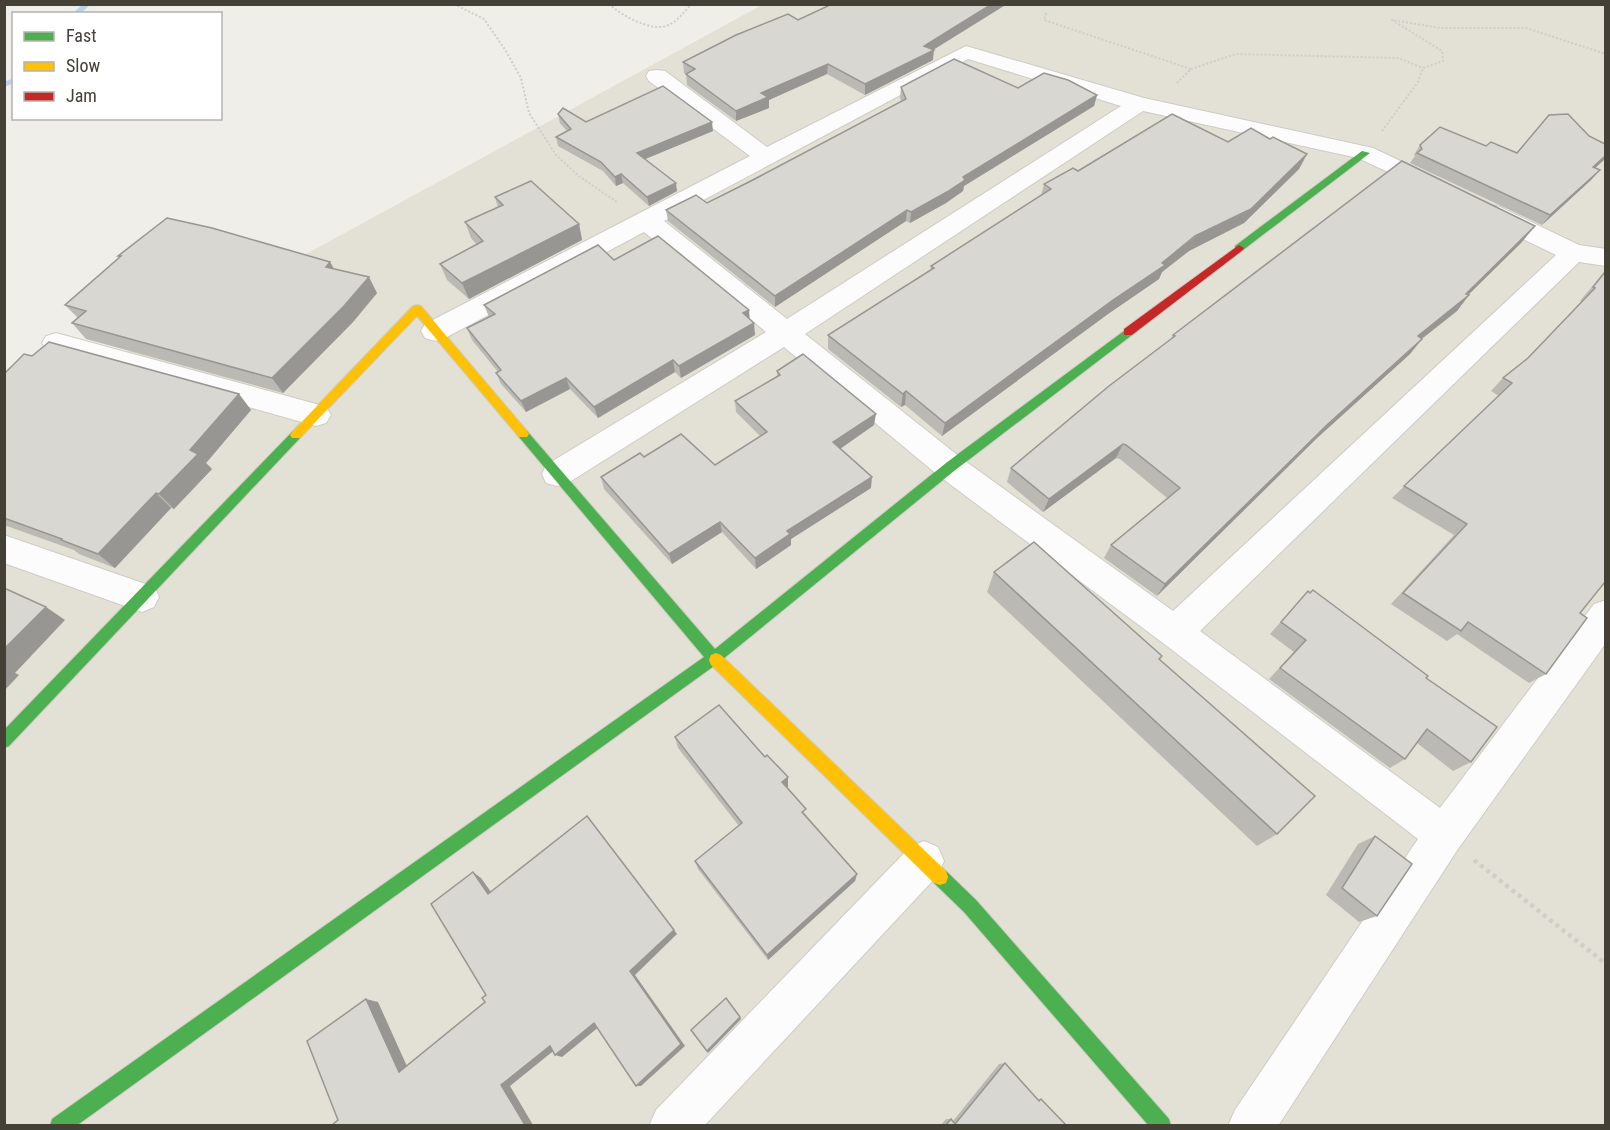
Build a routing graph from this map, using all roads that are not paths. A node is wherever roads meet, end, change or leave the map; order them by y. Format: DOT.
graph roads {
  1 [pos="657,76"];
  2 [pos="1139,104"];
  3 [pos="1365,153"];
  4 [pos="766,157"];
  5 [pos="635,214"];
  6 [pos="1573,253"];
  7 [pos="1605,258"];
  8 [pos="435,331"];
  9 [pos="786,333"];
  10 [pos="56,343"];
  11 [pos="316,415"];
  12 [pos="950,467"];
  13 [pos="557,474"];
  14 [pos="4,549"];
  15 [pos="142,597"];
  16 [pos="1605,615"];
  17 [pos="1175,632"];
  18 [pos="714,658"];
  19 [pos="4,741"];
  20 [pos="1444,836"];
  21 [pos="924,861"];
  22 [pos="60,1125"];
  23 [pos="672,1125"];
  24 [pos="1162,1125"];
  25 [pos="1251,1125"];
  1 -- 4 [label="street"];
  2 -- 3 [label="street"];
  2 -- 4 [label="street"];
  2 -- 9 [label="street"];
  3 -- 6 [label="street"];
  3 -- 12 [label="street"];
  4 -- 5 [label="street"];
  5 -- 8 [label="street"];
  5 -- 9 [label="street"];
  6 -- 7 [label="street"];
  6 -- 17 [label="street"];
  8 -- 11 [label="street"];
  8 -- 13 [label="street"];
  9 -- 12 [label="street"];
  9 -- 13 [label="street"];
  10 -- 11 [label="street"];
  11 -- 15 [label="street"];
  12 -- 17 [label="street"];
  12 -- 18 [label="street"];
  13 -- 18 [label="street"];
  14 -- 15 [label="street"];
  15 -- 19 [label="street"];
  16 -- 20 [label="street"];
  17 -- 20 [label="street"];
  18 -- 21 [label="street"];
  18 -- 22 [label="street"];
  20 -- 25 [label="street"];
  21 -- 23 [label="street"];
  21 -- 24 [label="street"];
}
